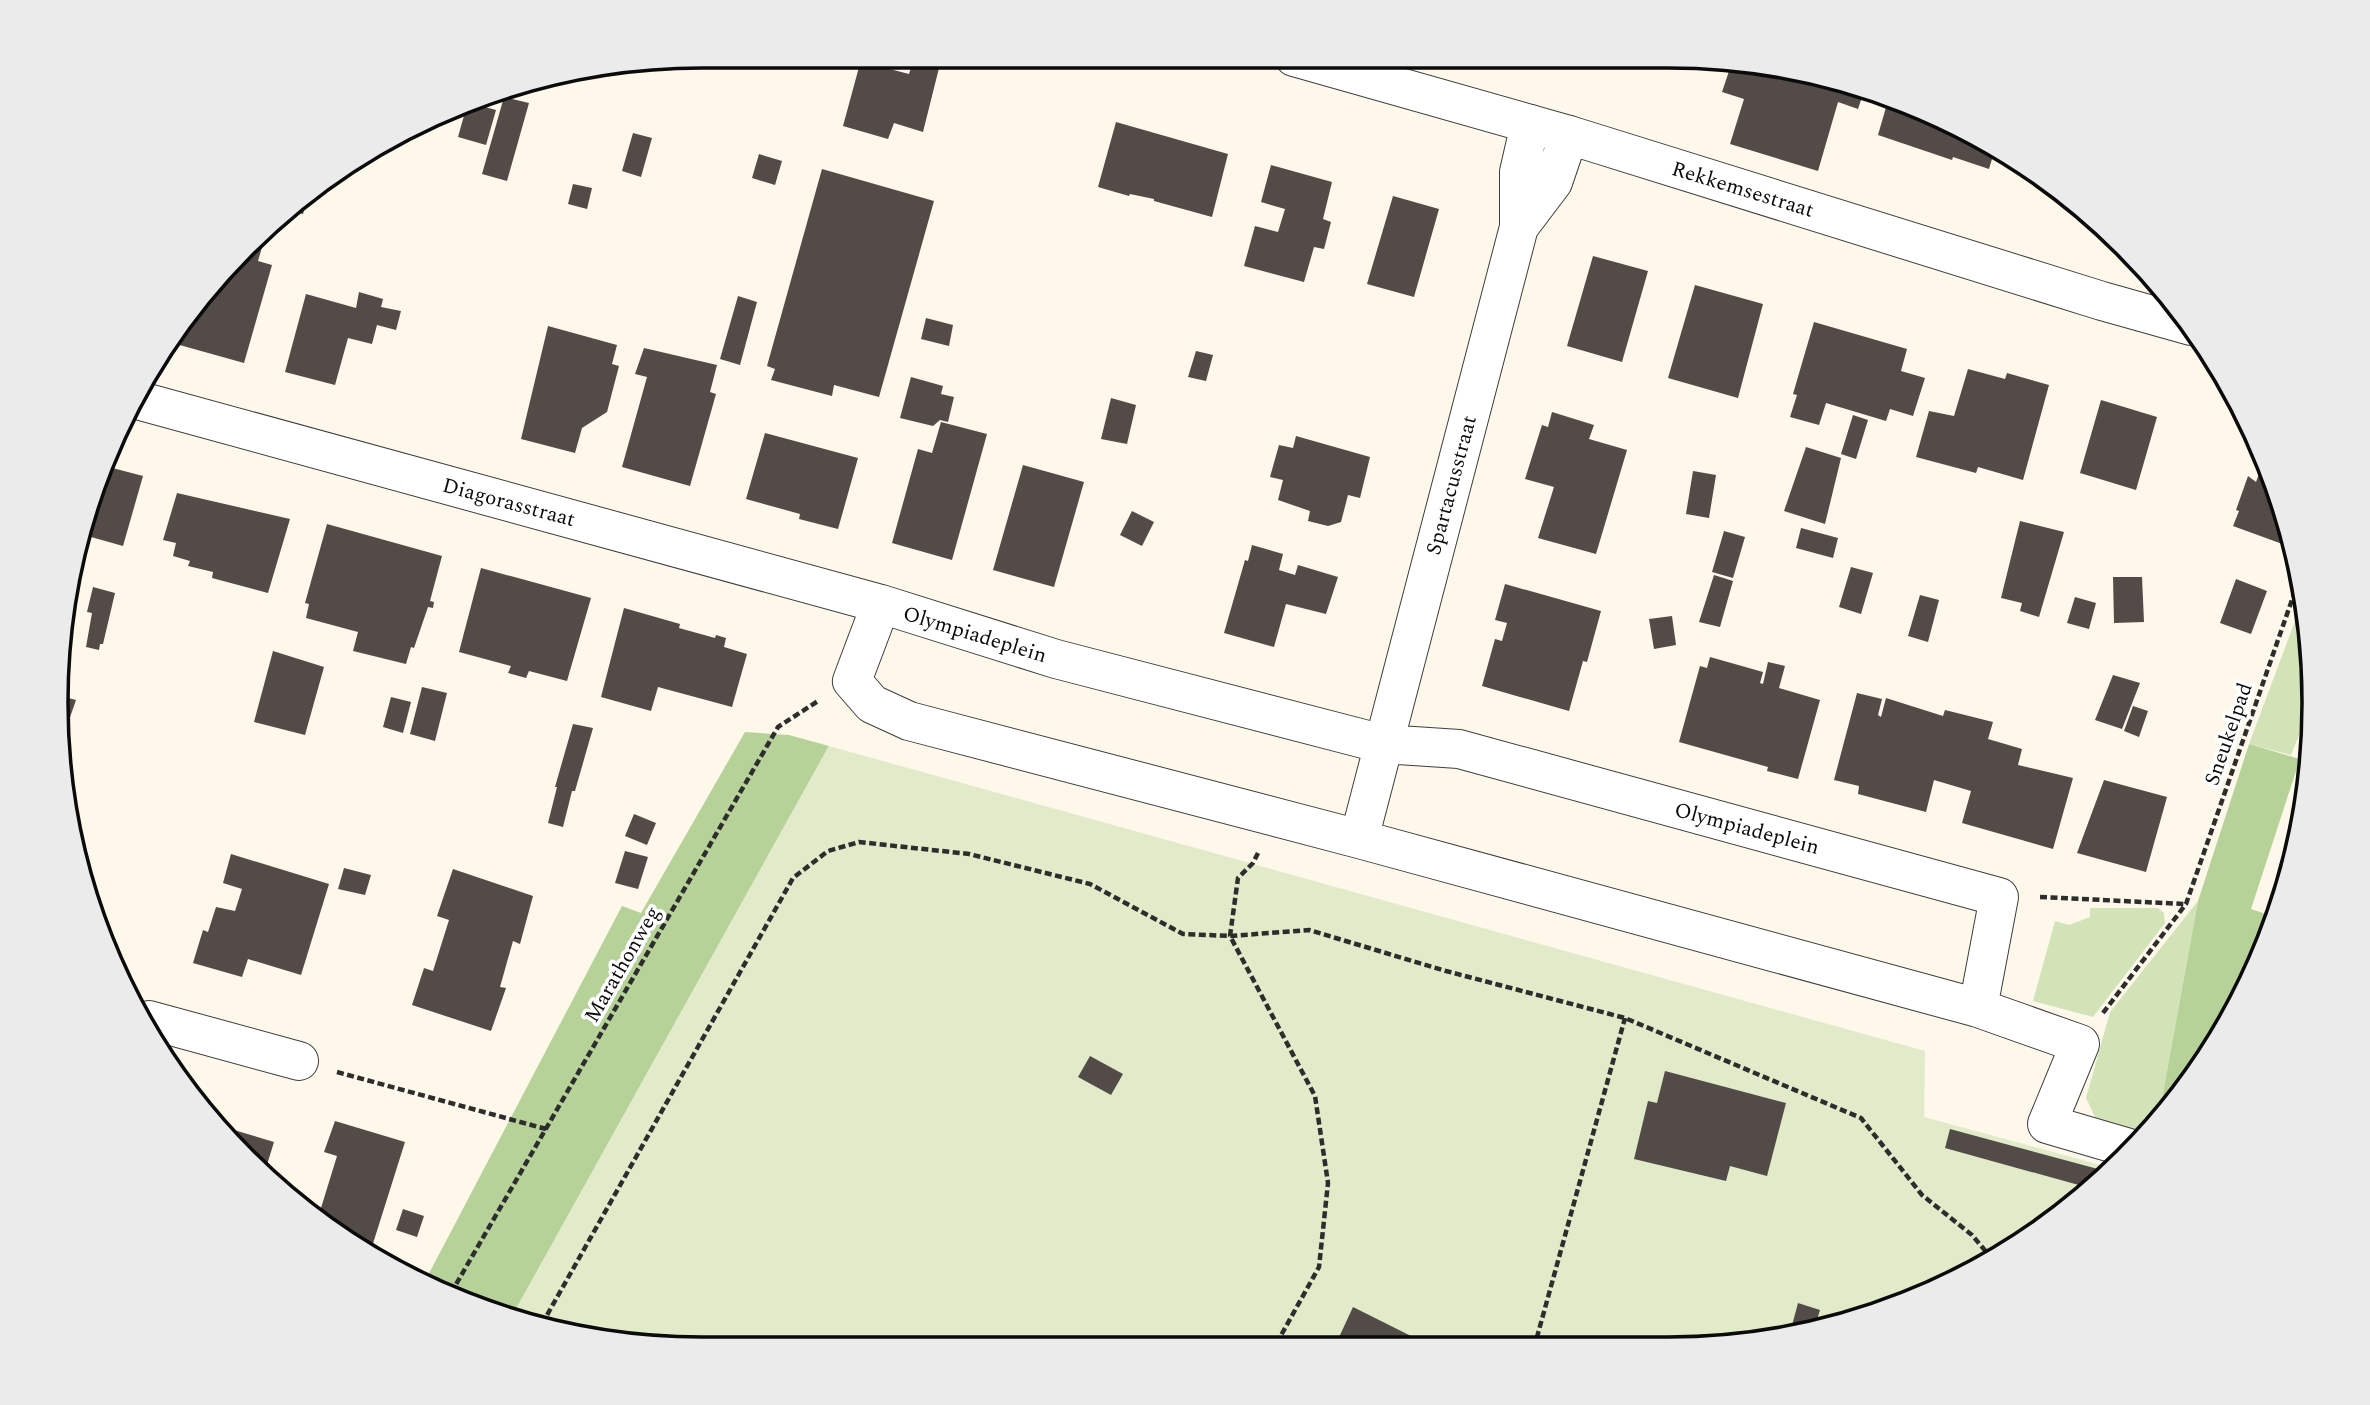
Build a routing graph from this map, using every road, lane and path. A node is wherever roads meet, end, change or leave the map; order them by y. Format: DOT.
graph roads {
  1 [pos="1333,68"];
  2 [pos="1530,124"];
  3 [pos="1569,135"];
  4 [pos="1519,227"];
  5 [pos="2175,321"];
  6 [pos="144,402"];
  7 [pos="2293,598"];
  8 [pos="881,604"];
  9 [pos="852,681"];
  10 [pos="1383,744"];
  11 [pos="1274,817"];
  12 [pos="1359,839"];
  13 [pos="1999,897"];
  14 [pos="2186,904"];
  15 [pos="1230,936"];
  16 [pos="1978,1009"];
  17 [pos="1625,1018"];
  18 [pos="154,1021"];
  19 [pos="2080,1044"];
  20 [pos="299,1061"];
  21 [pos="546,1129"];
  22 [pos="2120,1146"];
  23 [pos="1986,1251"];
  24 [pos="455,1286"];
  25 [pos="546,1317"];
  26 [pos="1280,1337"];
  27 [pos="1537,1337"];
  1 -- 2 [label="street, Rekkemsestraat"];
  2 -- 3 [label="street, Rekkemsestraat"];
  2 -- 4 [label="street, Spartacusstraat"];
  3 -- 4 [label="street, Spartacusstraat"];
  3 -- 5 [label="street, Rekkemsestraat"];
  4 -- 10 [label="street, Spartacusstraat"];
  6 -- 8 [label="street, Diagorasstraat"];
  7 -- 14 [label="path, Sneukelpad"];
  8 -- 9 [label="street, Olympiadeplein"];
  8 -- 10 [label="street, Olympiadeplein"];
  9 -- 11 [label="street"];
  9 -- 21 [label="path, Marathonweg"];
  10 -- 12 [label="street"];
  10 -- 13 [label="street, Olympiadeplein"];
  11 -- 12 [label="street"];
  11 -- 15 [label="path"];
  12 -- 16 [label="street"];
  13 -- 14 [label="path"];
  13 -- 16 [label="street"];
  14 -- 19 [label="path, Sneukelpad"];
  15 -- 17 [label="path"];
  15 -- 25 [label="path"];
  15 -- 26 [label="path"];
  16 -- 19 [label="street"];
  17 -- 23 [label="path"];
  17 -- 27 [label="path"];
  18 -- 20 [label="street"];
  19 -- 22 [label="street"];
  20 -- 21 [label="path"];
  21 -- 24 [label="path, Marathonweg"];
}
